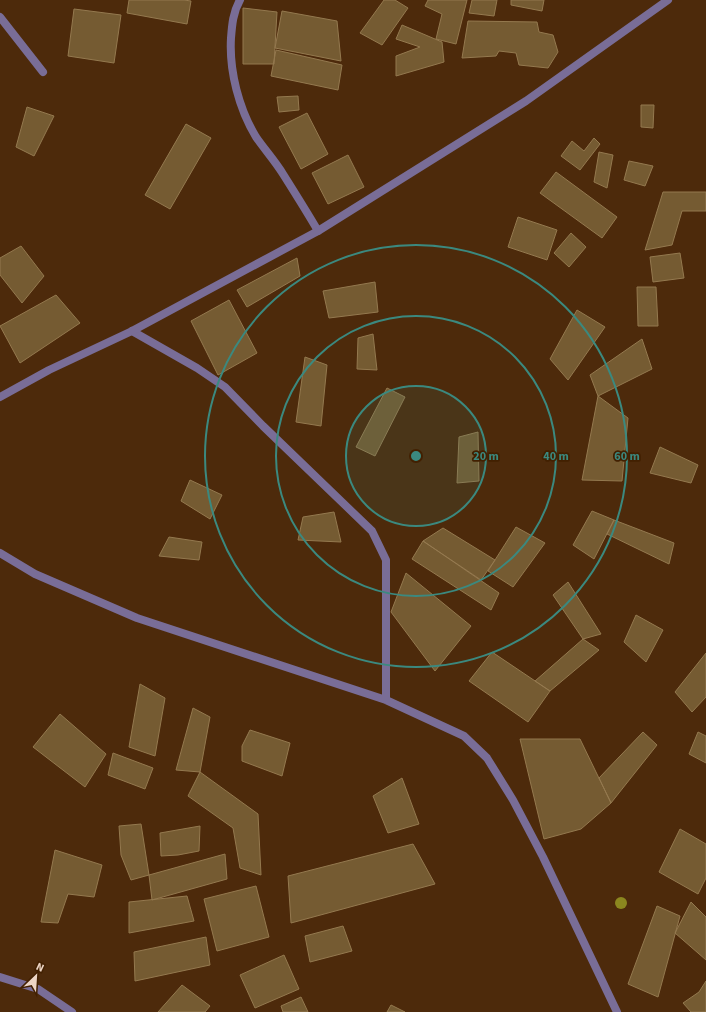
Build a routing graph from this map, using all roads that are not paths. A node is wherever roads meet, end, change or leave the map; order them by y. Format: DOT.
graph roads {
  1 [pos="240,0"];
  2 [pos="668,0"];
  3 [pos="0,17"];
  4 [pos="43,72"];
  5 [pos="318,231"];
  6 [pos="132,331"];
  7 [pos="0,396"];
  8 [pos="0,553"];
  9 [pos="386,700"];
  10 [pos="0,977"];
  11 [pos="72,1012"];
  12 [pos="617,1012"];
  1 -- 5 [label="street"];
  2 -- 5 [label="street"];
  3 -- 4 [label="street"];
  5 -- 6 [label="street"];
  6 -- 7 [label="street"];
  6 -- 9 [label="street"];
  8 -- 9 [label="street"];
  9 -- 12 [label="street"];
  10 -- 11 [label="street"];
}
